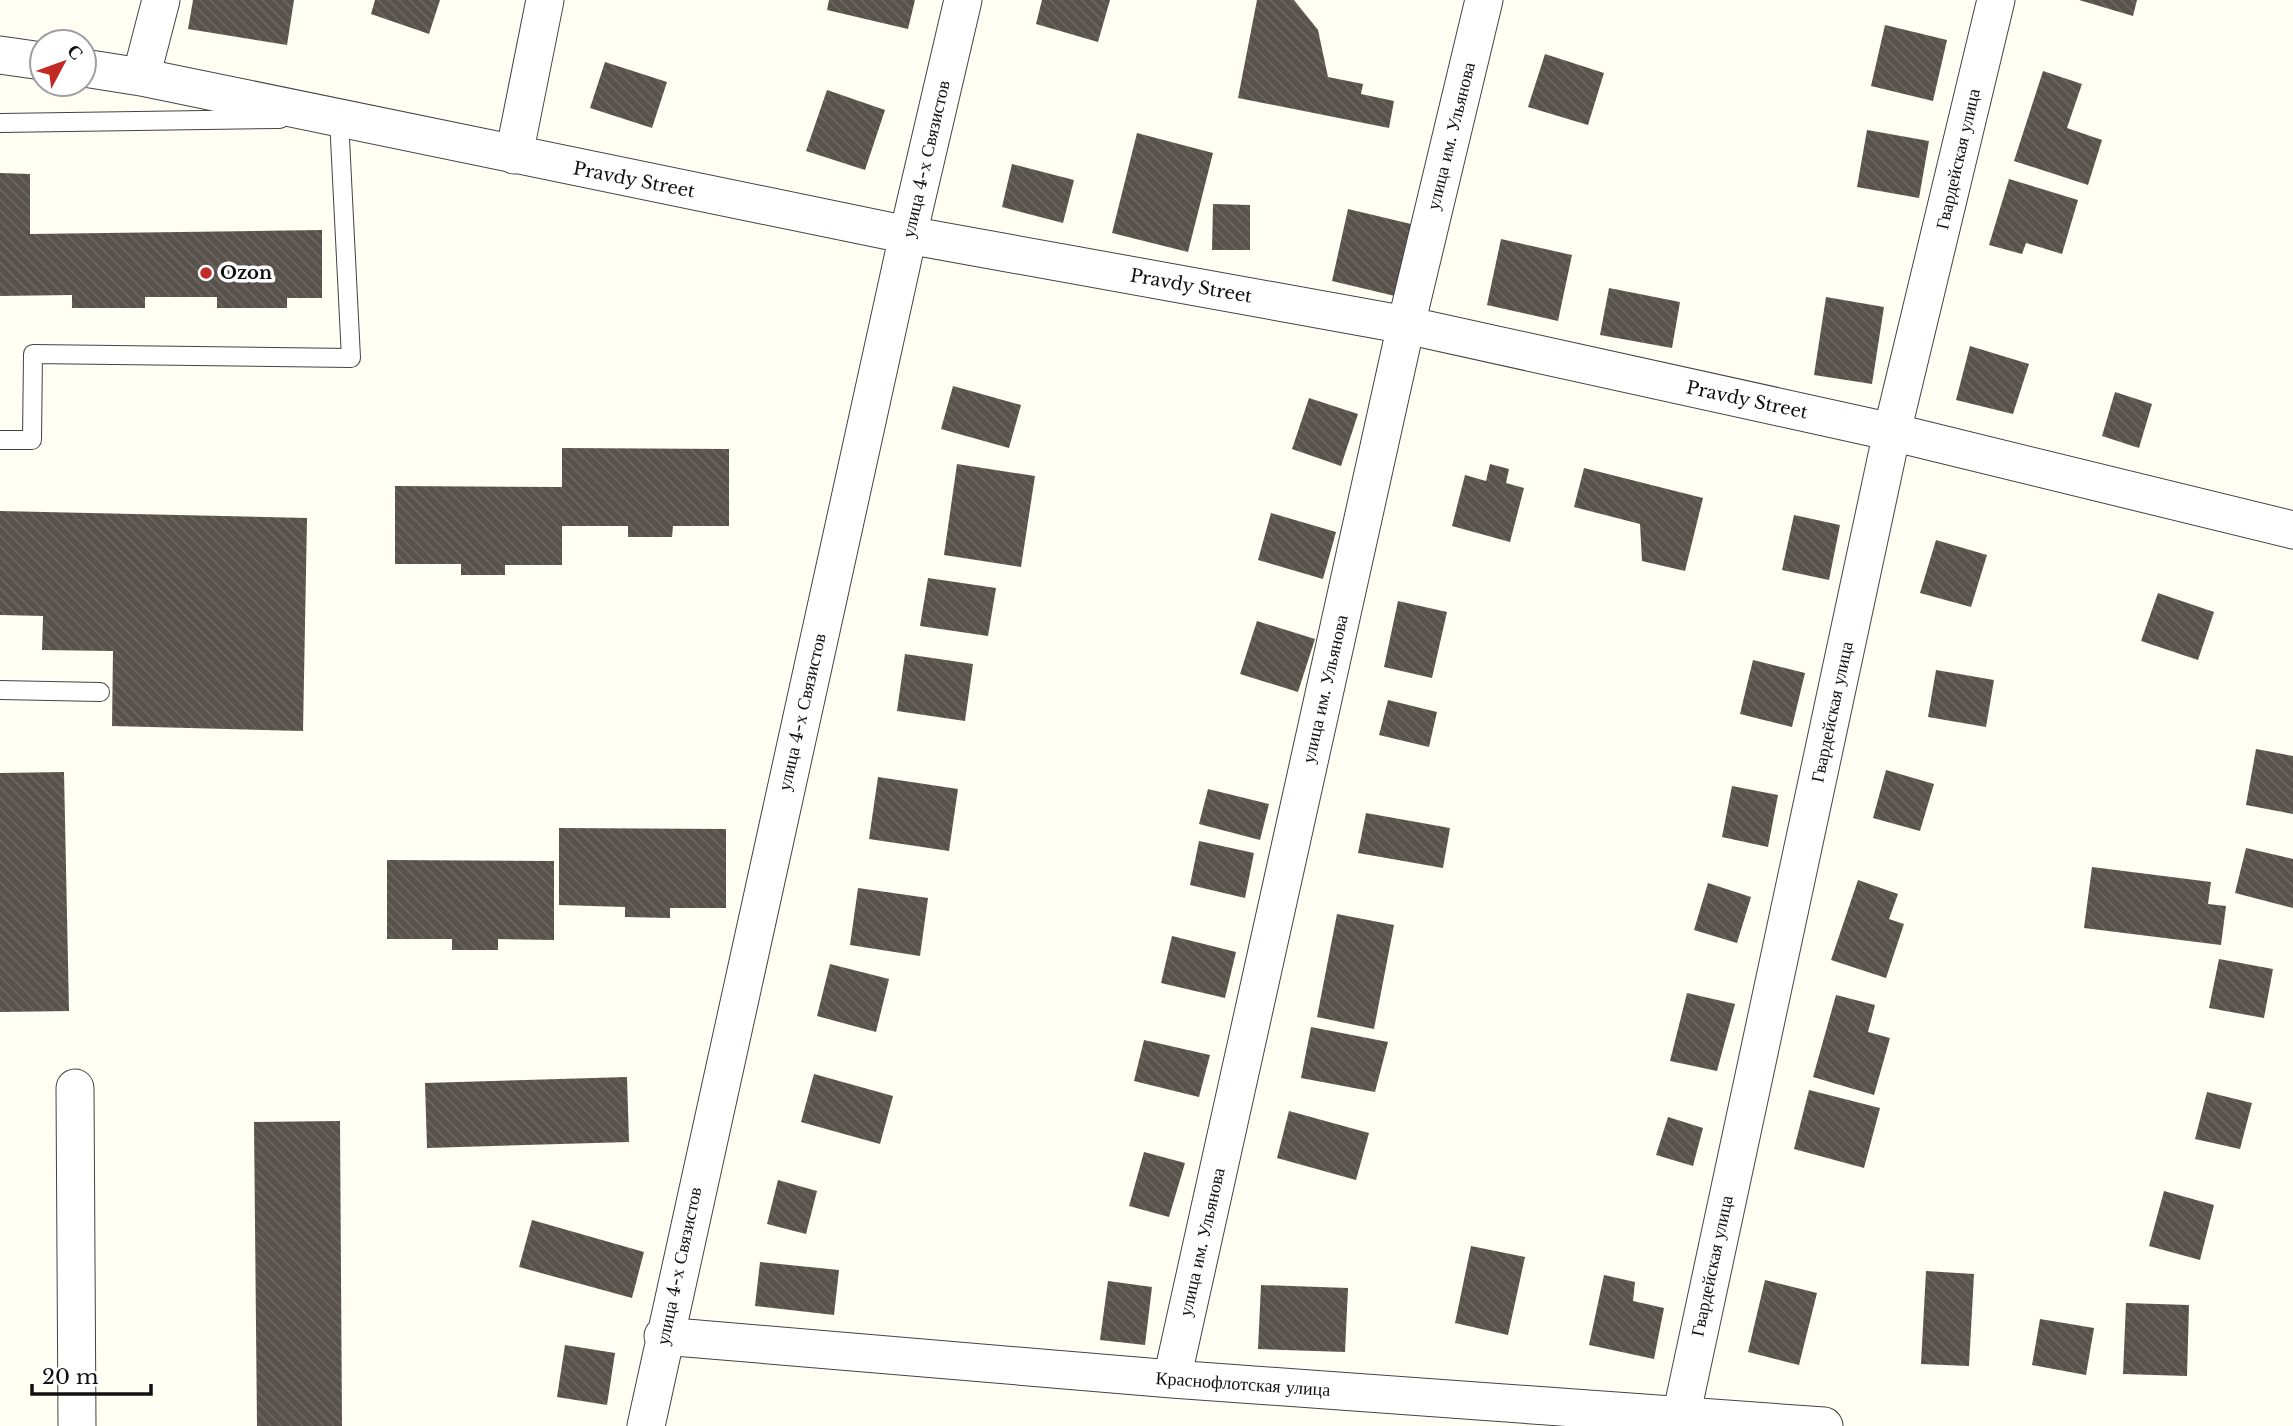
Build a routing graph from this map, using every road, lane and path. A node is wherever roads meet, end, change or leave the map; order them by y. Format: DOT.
graph roads {
  1 [pos="161,0"];
  2 [pos="545,0"];
  3 [pos="963,0"];
  4 [pos="1484,0"];
  5 [pos="1996,0"];
  6 [pos="0,55"];
  7 [pos="28,59"];
  8 [pos="98,70"];
  9 [pos="141,77"];
  10 [pos="339,119"];
  11 [pos="0,123"];
  12 [pos="514,155"];
  13 [pos="908,235"];
  14 [pos="1406,325"];
  15 [pos="1892,432"];
  16 [pos="0,440"];
  17 [pos="2293,530"];
  18 [pos="0,690"];
  19 [pos="100,692"];
  20 [pos="75,1088"];
  21 [pos="663,1336"];
  22 [pos="1172,1379"];
  23 [pos="1679,1420"];
  24 [pos="77,1426"];
  25 [pos="646,1426"];
  26 [pos="1824,1426"];
  1 -- 9 [label="street"];
  2 -- 12 [label="street"];
  3 -- 13 [label="street, улица 4-х Связистов"];
  4 -- 14 [label="street, улица им. Ульянова"];
  5 -- 15 [label="street, Гвардейская улица"];
  6 -- 7 [label="street"];
  8 -- 9 [label="street, Pravdy Street"];
  9 -- 10 [label="street, Pravdy Street"];
  10 -- 11 [label="lane"];
  10 -- 12 [label="street, Pravdy Street"];
  10 -- 16 [label="lane"];
  12 -- 13 [label="street, Pravdy Street"];
  13 -- 14 [label="street, Pravdy Street"];
  13 -- 21 [label="street, улица 4-х Связистов"];
  14 -- 15 [label="street, Pravdy Street"];
  14 -- 22 [label="street, улица им. Ульянова"];
  15 -- 17 [label="street, Pravdy Street"];
  15 -- 23 [label="street, Гвардейская улица"];
  18 -- 19 [label="lane"];
  20 -- 24 [label="street"];
  21 -- 22 [label="street, Краснофлотская улица"];
  21 -- 25 [label="street, улица 4-х Связистов"];
  22 -- 23 [label="street, Краснофлотская улица"];
  23 -- 26 [label="street, Краснофлотская улица"];
}
